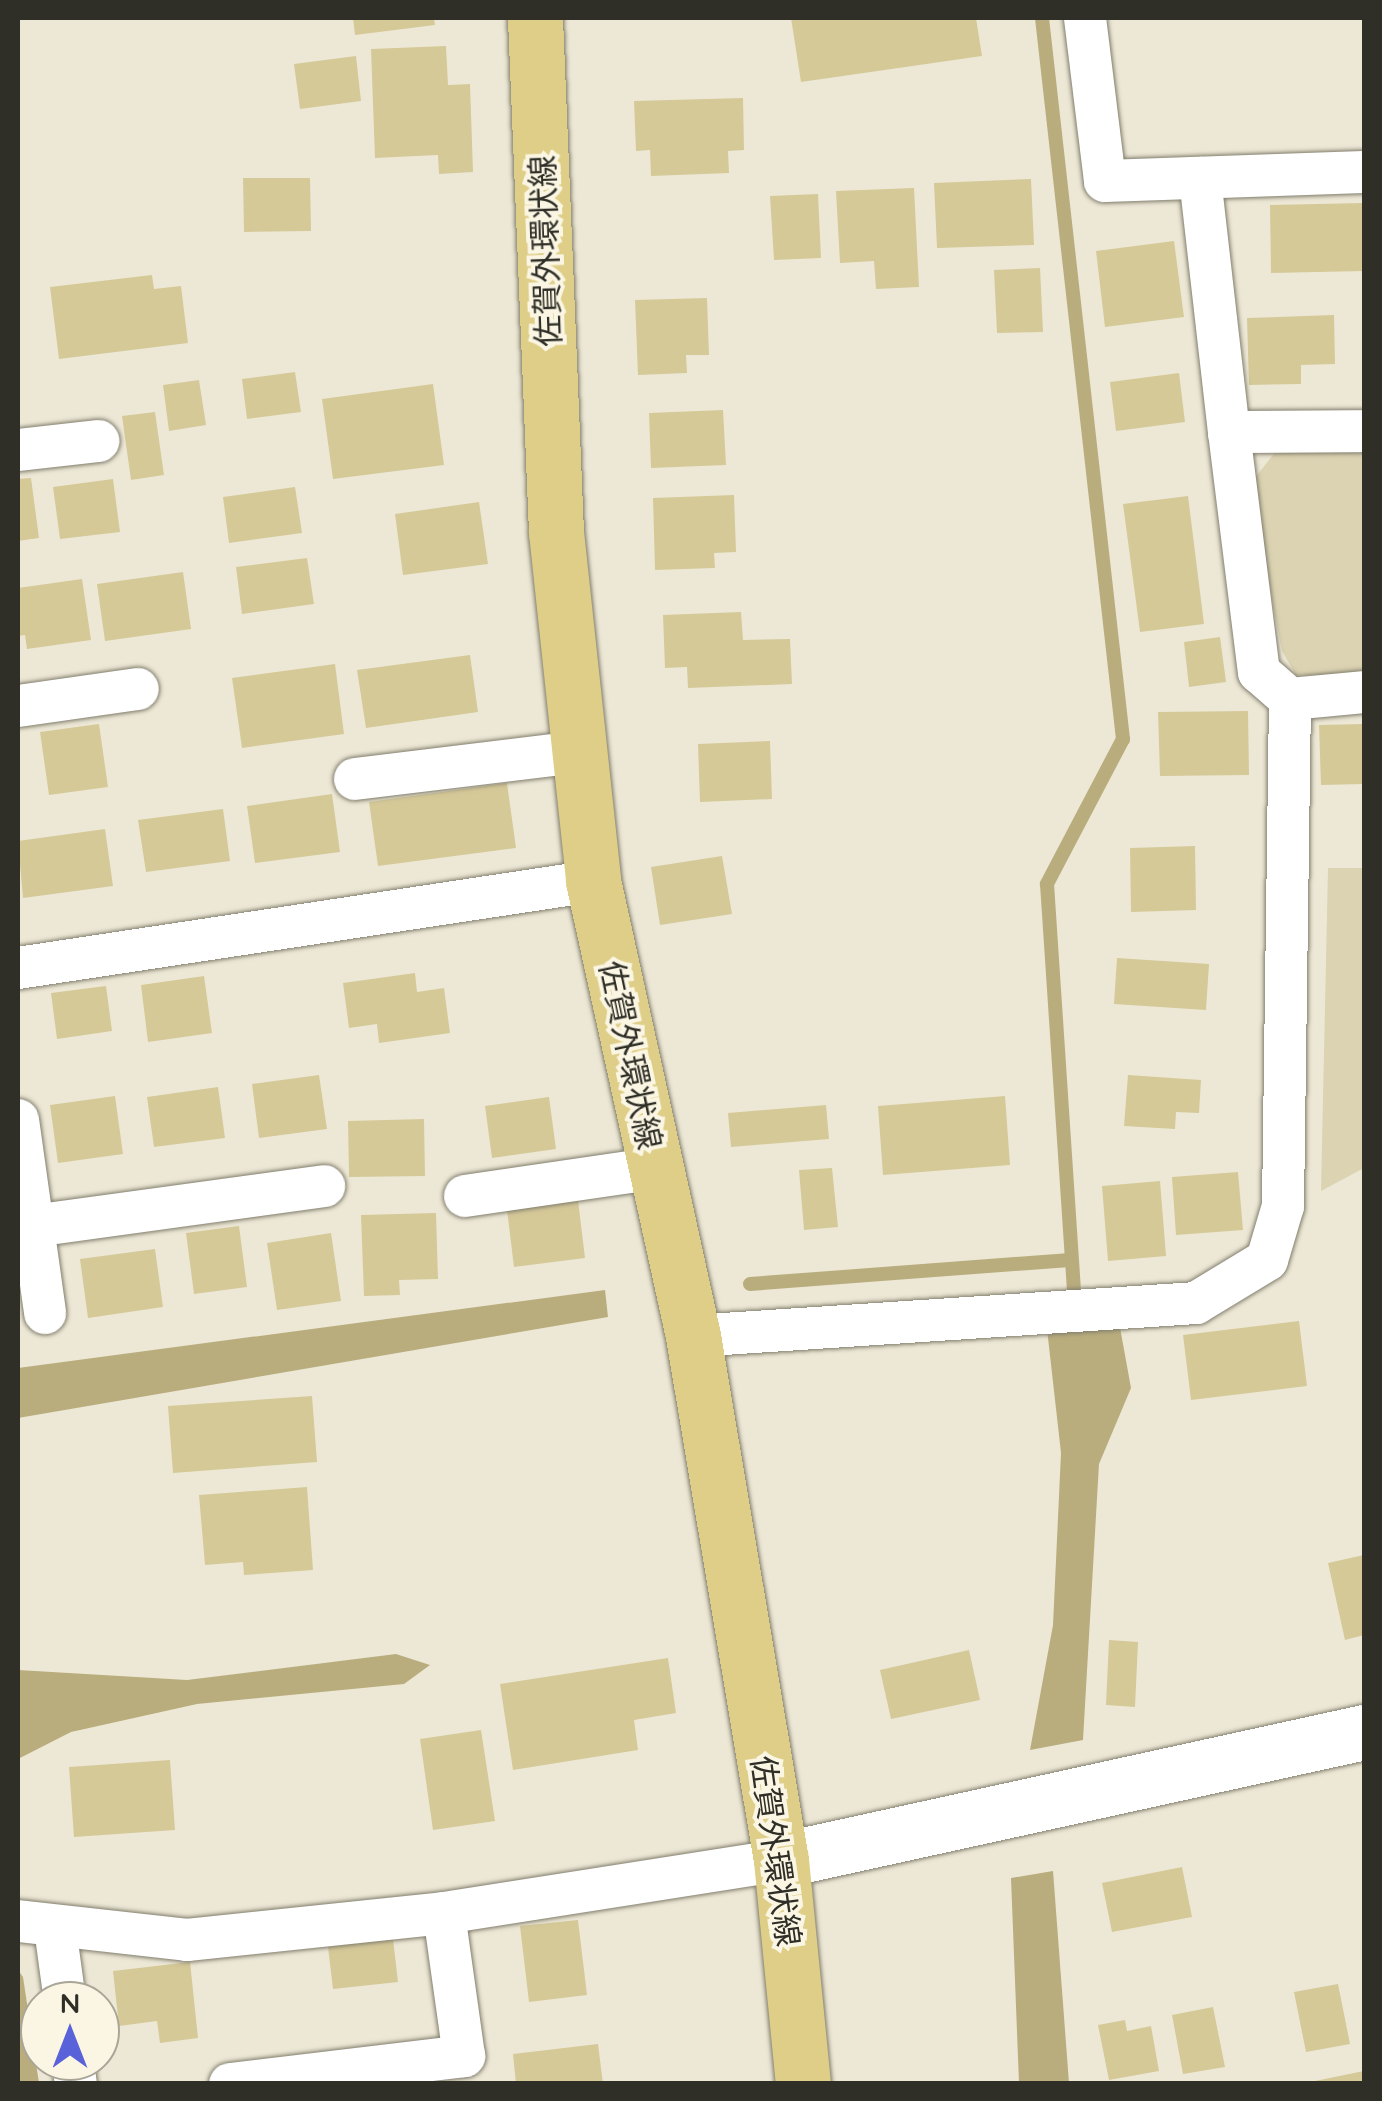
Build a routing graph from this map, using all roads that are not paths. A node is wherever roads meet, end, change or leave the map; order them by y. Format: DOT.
graph roads {
  1 [pos="535,18"];
  2 [pos="1086,18"];
  3 [pos="1364,172"];
  4 [pos="1200,178"];
  5 [pos="1229,432"];
  6 [pos="1364,432"];
  7 [pos="98,441"];
  8 [pos="18,450"];
  9 [pos="138,688"];
  10 [pos="1364,692"];
  11 [pos="1290,699"];
  12 [pos="18,706"];
  13 [pos="578,752"];
  14 [pos="355,778"];
  15 [pos="592,881"];
  16 [pos="18,968"];
  17 [pos="18,1120"];
  18 [pos="656,1168"];
  19 [pos="324,1186"];
  20 [pos="465,1196"];
  21 [pos="32,1226"];
  22 [pos="45,1314"];
  23 [pos="694,1336"];
  24 [pos="1364,1732"];
  25 [pos="781,1860"];
  26 [pos="444,1913"];
  27 [pos="36,1925"];
  28 [pos="57,1981"];
  29 [pos="230,2084"];
  30 [pos="803,2084"];
  1 -- 13 [label="main road, 佐賀外環状線"];
  2 -- 4 [label="street"];
  3 -- 4 [label="street"];
  4 -- 5 [label="street"];
  5 -- 6 [label="street"];
  5 -- 11 [label="street"];
  7 -- 8 [label="street"];
  9 -- 12 [label="street"];
  10 -- 11 [label="street"];
  11 -- 23 [label="street"];
  13 -- 14 [label="street"];
  13 -- 15 [label="main road, 佐賀外環状線"];
  15 -- 16 [label="street"];
  15 -- 18 [label="main road, 佐賀外環状線"];
  17 -- 21 [label="street"];
  18 -- 20 [label="street"];
  18 -- 23 [label="main road, 佐賀外環状線"];
  19 -- 21 [label="street"];
  21 -- 22 [label="street"];
  23 -- 25 [label="main road, 佐賀外環状線"];
  24 -- 25 [label="street"];
  25 -- 26 [label="street"];
  25 -- 30 [label="main road, 佐賀外環状線"];
  26 -- 27 [label="street"];
  26 -- 29 [label="street"];
  27 -- 28 [label="street"];
}
